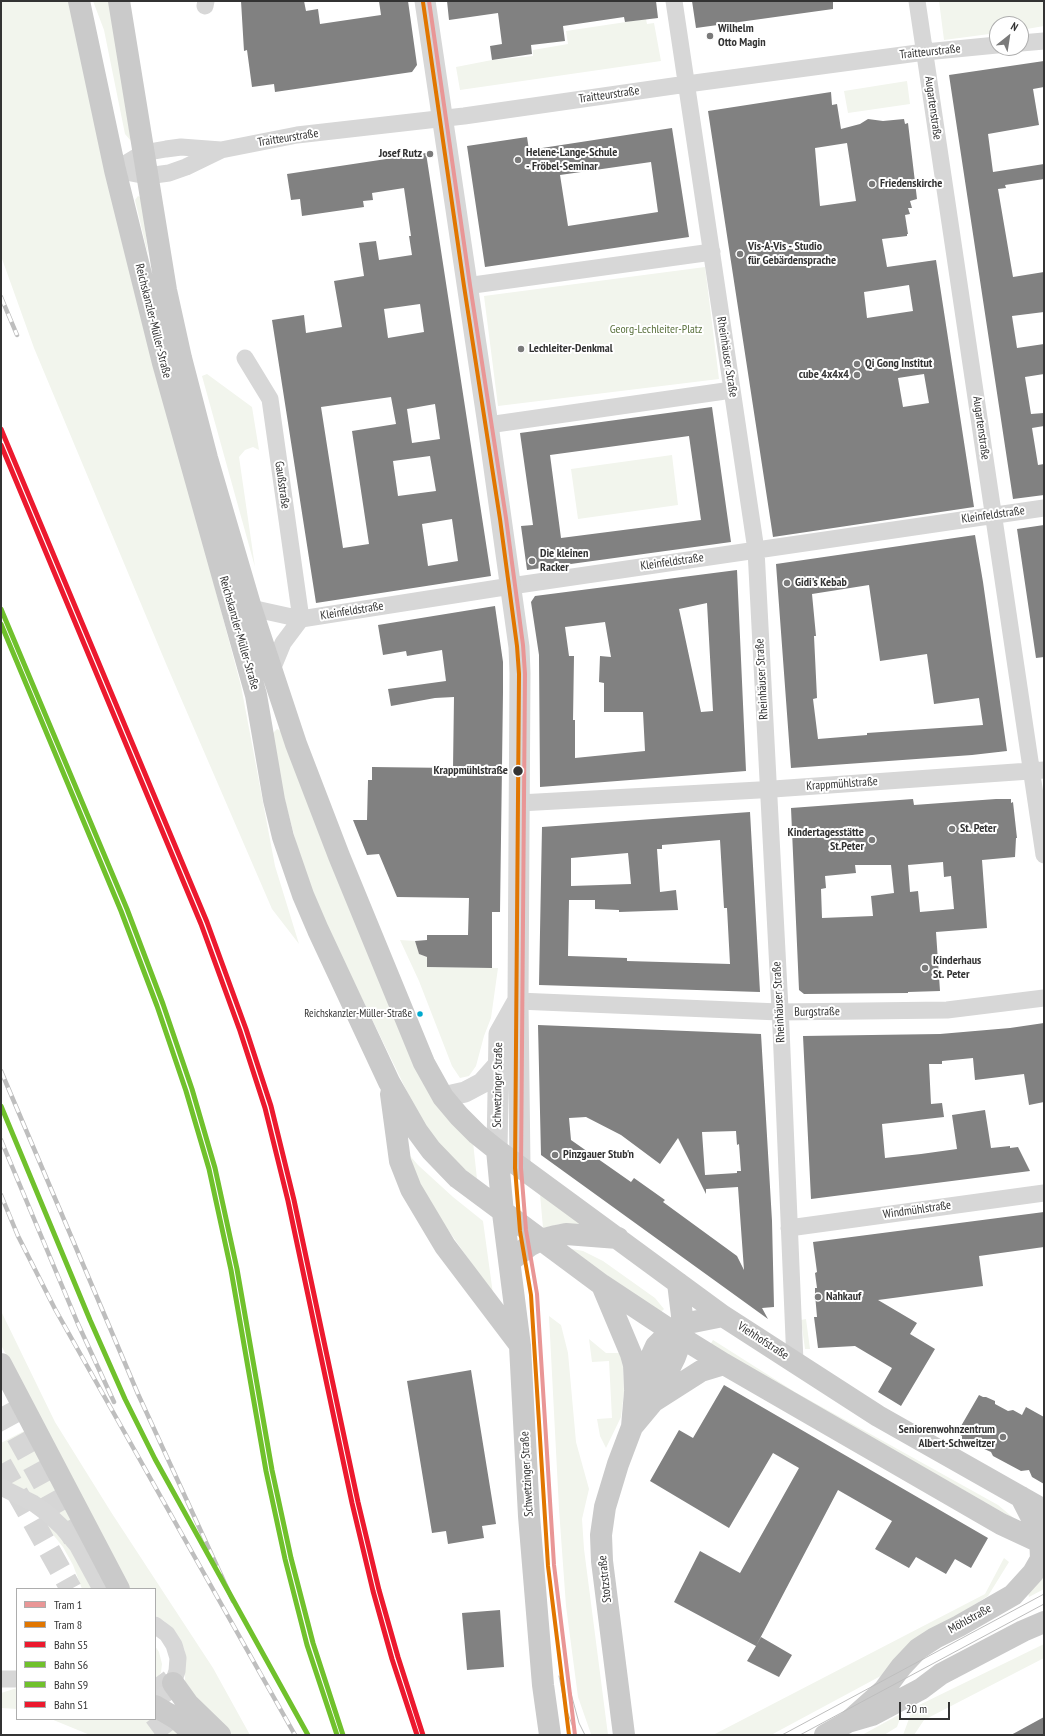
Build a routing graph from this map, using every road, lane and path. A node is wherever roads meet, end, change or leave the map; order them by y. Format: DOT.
graph roads {
  1 [pos="79,1"];
  2 [pos="119,1"];
  3 [pos="425,1"];
  4 [pos="674,1"];
  5 [pos="917,1"];
  6 [pos="1044,40"];
  7 [pos="1029,42"];
  8 [pos="989,46"];
  9 [pos="925,52"];
  10 [pos="687,84"];
  11 [pos="443,119"];
  12 [pos="221,150"];
  13 [pos="143,153"];
  14 [pos="115,170"];
  15 [pos="147,176"];
  16 [pos="712,252"];
  17 [pos="466,286"];
  18 [pos="245,358"];
  19 [pos="732,390"];
  20 [pos="488,425"];
  21 [pos="1044,508"];
  22 [pos="994,515"];
  23 [pos="756,550"];
  24 [pos="511,586"];
  25 [pos="251,608"];
  26 [pos="301,619"];
  27 [pos="271,672"];
  28 [pos="1038,771"];
  29 [pos="768,789"];
  30 [pos="520,803"];
  31 [pos="1044,855"];
  32 [pos="1044,998"];
  33 [pos="518,1001"];
  34 [pos="780,1012"];
  35 [pos="498,1065"];
  36 [pos="389,1082"];
  37 [pos="443,1097"];
  38 [pos="497,1150"];
  39 [pos="520,1167"];
  40 [pos="1044,1193"];
  41 [pos="503,1213"];
  42 [pos="789,1228"];
  43 [pos="618,1238"];
  44 [pos="541,1240"];
  45 [pos="510,1261"];
  46 [pos="678,1283"];
  47 [pos="602,1285"];
  48 [pos="723,1316"];
  49 [pos="679,1331"];
  50 [pos="520,1346"];
  51 [pos="795,1362"];
  52 [pos="1,1364"];
  53 [pos="724,1364"];
  54 [pos="643,1397"];
  55 [pos="1,1487"];
  56 [pos="1021,1497"];
  57 [pos="1044,1510"];
  58 [pos="1043,1544"];
  59 [pos="100,1588"];
  60 [pos="117,1588"];
  61 [pos="1044,1622"];
  62 [pos="156,1626"];
  63 [pos="173,1683"];
  64 [pos="156,1701"];
  65 [pos="156,1707"];
  66 [pos="848,1722"];
  67 [pos="195,1735"];
  68 [pos="220,1735"];
  69 [pos="550,1735"];
  70 [pos="624,1735"];
  71 [pos="825,1735"];
  1 -- 14 [label="main road, Reichskanzler-Müller-Straße"];
  2 -- 13 [label="main road, Reichskanzler-Müller-Straße"];
  3 -- 11 [label="street, Schwetzinger Straße"];
  4 -- 10 [label="street, Rheinhäuser Straße"];
  5 -- 9 [label="street, Augartenstraße"];
  6 -- 7 [label="street"];
  8 -- 9 [label="street, Traitteurstraße"];
  9 -- 10 [label="street, Traitteurstraße"];
  9 -- 22 [label="street, Augartenstraße"];
  10 -- 11 [label="street, Traitteurstraße"];
  10 -- 16 [label="street, Rheinhäuser Straße"];
  11 -- 12 [label="street, Traitteurstraße"];
  11 -- 17 [label="street, Schwetzinger Straße"];
  12 -- 13 [label="street, Traitteurstraße"];
  12 -- 15 [label="street, Traitteurstraße"];
  13 -- 14 [label="street, Traitteurstraße"];
  13 -- 15 [label="main road, Reichskanzler-Müller-Straße"];
  14 -- 15 [label="street, Traitteurstraße"];
  14 -- 36 [label="main road, Reichskanzler-Müller-Straße"];
  15 -- 25 [label="main road, Reichskanzler-Müller-Straße"];
  16 -- 17 [label="street"];
  16 -- 19 [label="street, Rheinhäuser Straße"];
  17 -- 20 [label="street, Schwetzinger Straße"];
  18 -- 26 [label="street, Gaußstraße"];
  19 -- 20 [label="street"];
  19 -- 23 [label="street, Rheinhäuser Straße"];
  20 -- 24 [label="street, Schwetzinger Straße"];
  21 -- 22 [label="street, Kleinfeldstraße"];
  22 -- 23 [label="street, Kleinfeldstraße"];
  22 -- 28 [label="street, Augartenstraße"];
  23 -- 24 [label="street, Kleinfeldstraße"];
  23 -- 29 [label="street, Rheinhäuser Straße"];
  24 -- 26 [label="street, Kleinfeldstraße"];
  24 -- 30 [label="street, Schwetzinger Straße"];
  25 -- 26 [label="street, Kleinfeldstraße"];
  25 -- 27 [label="main road, Reichskanzler-Müller-Straße"];
  26 -- 27 [label="street"];
  27 -- 37 [label="main road, Reichskanzler-Müller-Straße"];
  28 -- 29 [label="street, Krappmühlstraße"];
  28 -- 31 [label="street, Augartenstraße"];
  29 -- 30 [label="street, Krappmühlstraße"];
  29 -- 34 [label="street, Rheinhäuser Straße"];
  30 -- 33 [label="street, Schwetzinger Straße"];
  32 -- 34 [label="street, Burgstraße"];
  33 -- 34 [label="street, Burgstraße"];
  33 -- 35 [label="street, Schwetzinger Straße"];
  33 -- 39 [label="street, Schwetzinger Straße"];
  34 -- 42 [label="street, Rheinhäuser Straße"];
  35 -- 37 [label="street"];
  35 -- 38 [label="street, Schwetzinger Straße"];
  36 -- 41 [label="main road, Reichskanzler-Müller-Straße"];
  36 -- 50 [label="main road"];
  37 -- 38 [label="main road, Reichskanzler-Müller-Straße"];
  38 -- 39 [label="main road, Viehhofstraße"];
  38 -- 41 [label="main road, Schwetzinger Straße"];
  39 -- 43 [label="main road, Viehhofstraße"];
  40 -- 42 [label="street, Windmühlstraße"];
  41 -- 44 [label="main road"];
  41 -- 45 [label="main road, Schwetzinger Straße"];
  42 -- 51 [label="street, Rheinhäuser Straße"];
  43 -- 44 [label="main road"];
  43 -- 46 [label="main road, Viehhofstraße"];
  44 -- 45 [label="main road"];
  44 -- 47 [label="main road"];
  45 -- 50 [label="main road, Schwetzinger Straße"];
  46 -- 48 [label="main road, Viehhofstraße"];
  46 -- 49 [label="main road"];
  47 -- 49 [label="main road"];
  47 -- 54 [label="main road"];
  48 -- 49 [label="main road"];
  48 -- 51 [label="main road, Viehhofstraße"];
  49 -- 53 [label="main road"];
  49 -- 54 [label="main road, Stotzstraße"];
  50 -- 69 [label="main road, Schwetzinger Straße"];
  51 -- 56 [label="main road, Viehhofstraße"];
  52 -- 60 [label="main road"];
  53 -- 54 [label="main road"];
  53 -- 58 [label="main road"];
  54 -- 70 [label="main road, Stotzstraße"];
  55 -- 59 [label="street"];
  56 -- 57 [label="main road, Viehhofstraße"];
  56 -- 58 [label="main road, Möhlstraße"];
  58 -- 66 [label="main road, Möhlstraße"];
  61 -- 66 [label="main road, Möhlstraße"];
  62 -- 63 [label="street"];
  63 -- 64 [label="street"];
  63 -- 68 [label="main road"];
  65 -- 67 [label="main road"];
  66 -- 71 [label="main road, Möhlstraße"];
}
